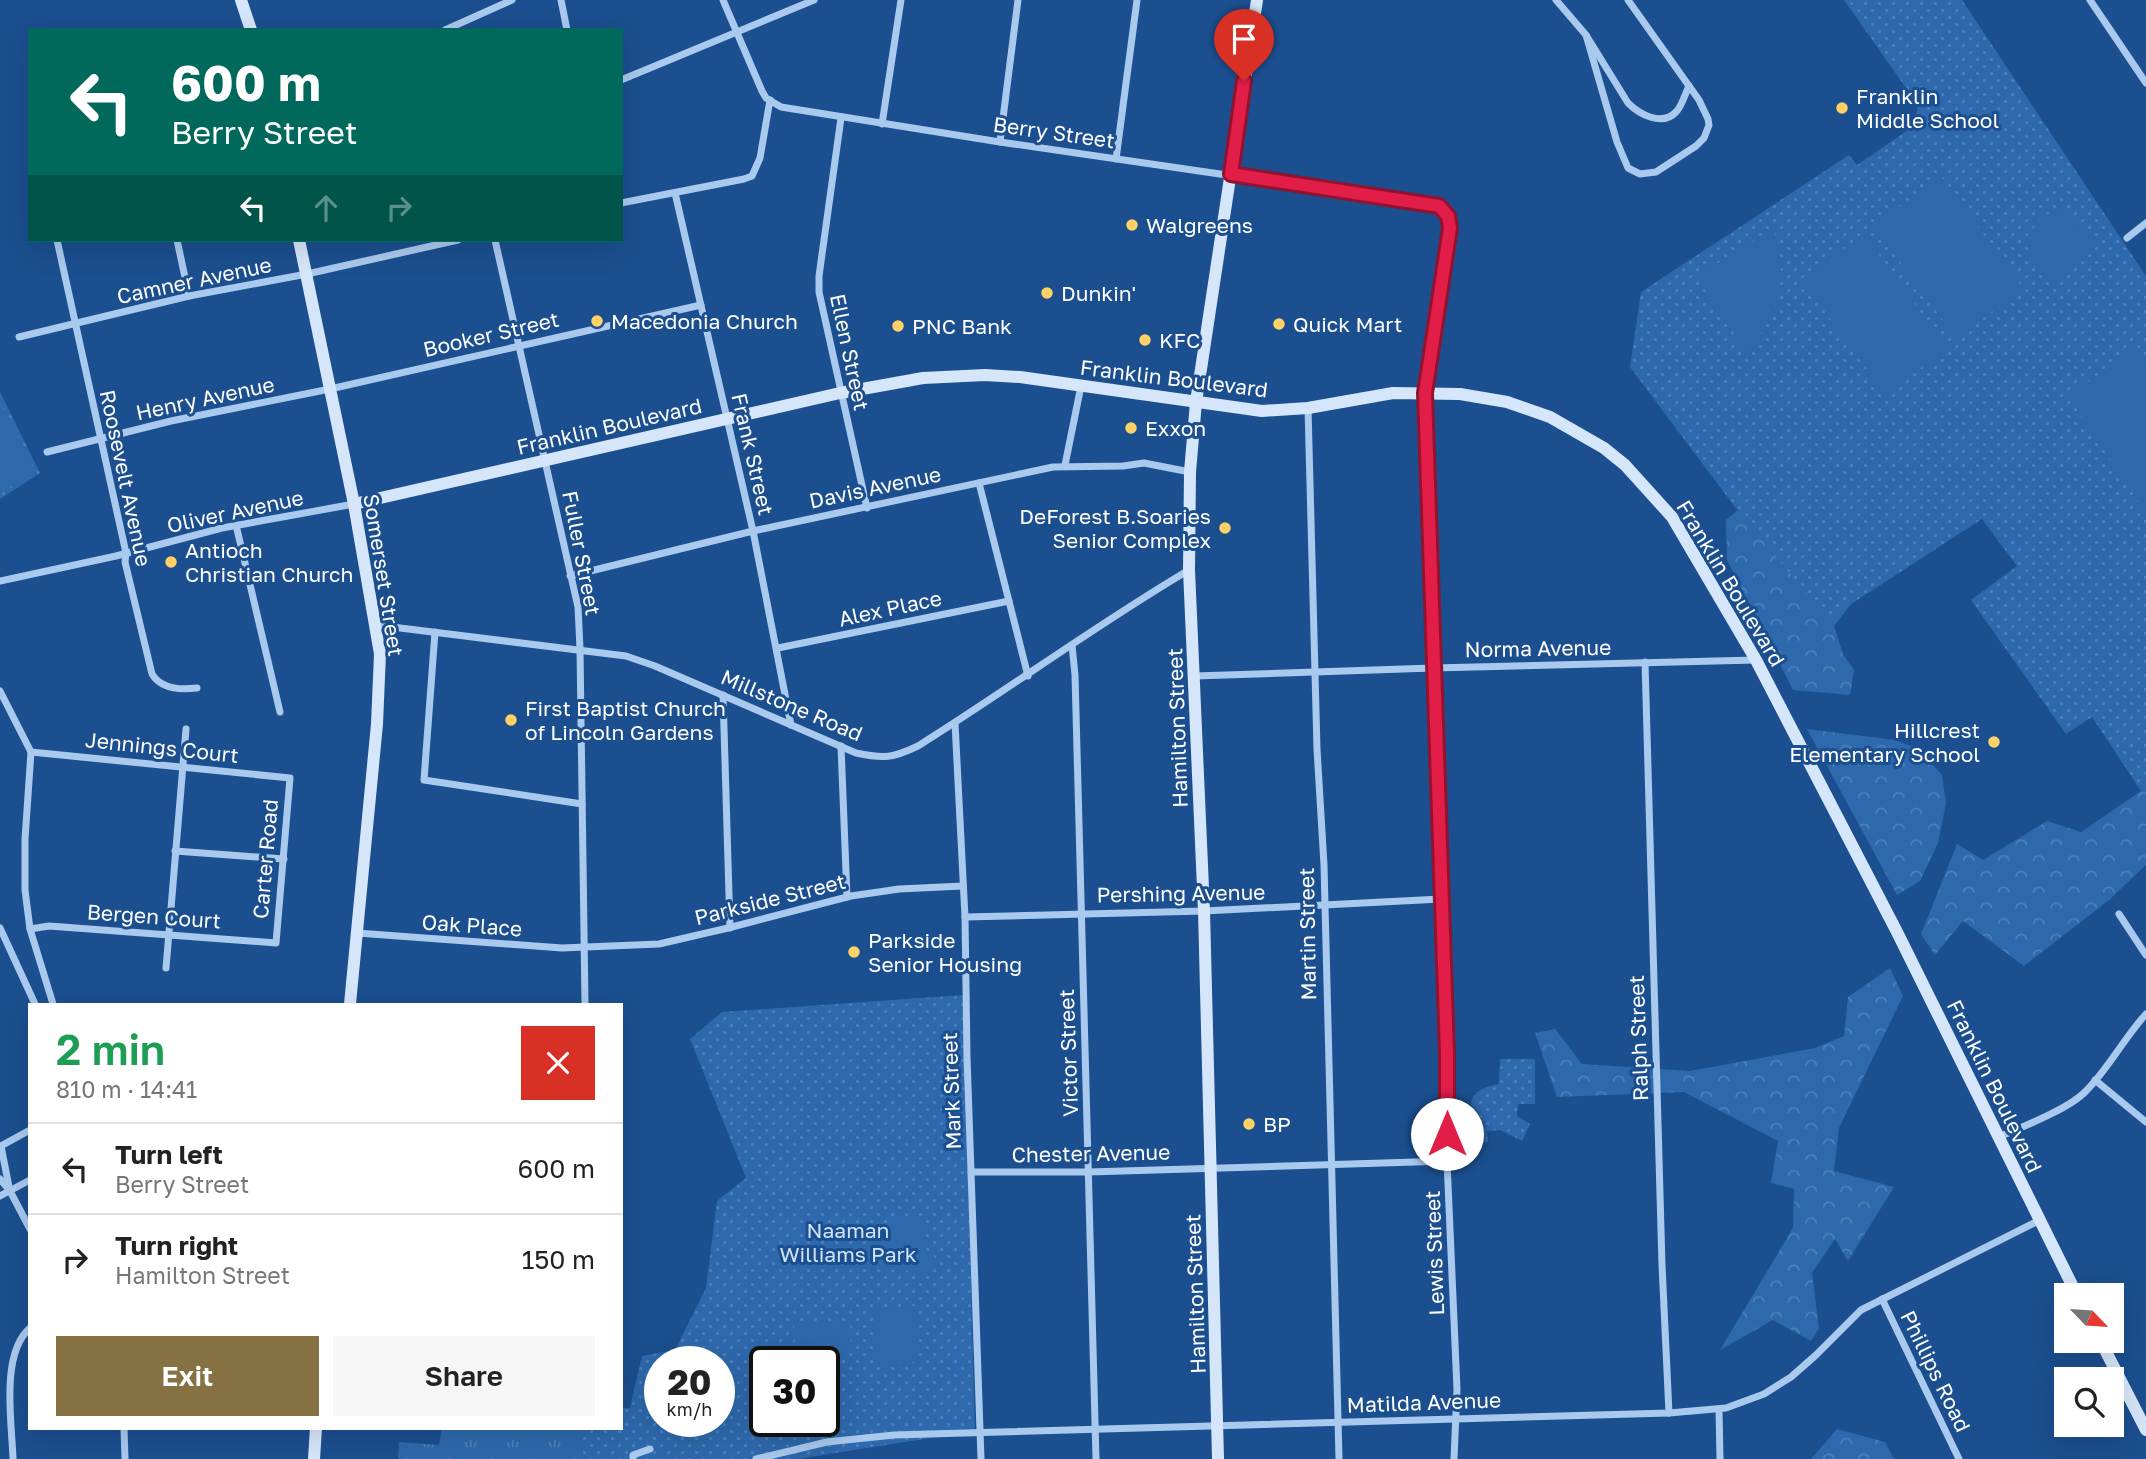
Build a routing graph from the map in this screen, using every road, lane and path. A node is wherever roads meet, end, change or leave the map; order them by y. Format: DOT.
graph roads {
  1 [pos="241,0"];
  2 [pos="561,0"];
  3 [pos="723,0"];
  4 [pos="814,0"];
  5 [pos="901,0"];
  6 [pos="1018,0"];
  7 [pos="1137,0"];
  8 [pos="1257,0"];
  9 [pos="1556,0"];
  10 [pos="1628,0"];
  11 [pos="2090,0"];
  12 [pos="506,1"];
  13 [pos="250,28"];
  14 [pos="449,28"];
  15 [pos="567,28"];
  16 [pos="736,31"];
  17 [pos="1586,36"];
  18 [pos="623,79"];
  19 [pos="2146,83"];
  20 [pos="1689,86"];
  21 [pos="770,100"];
  22 [pos="841,118"];
  23 [pos="882,124"];
  24 [pos="1000,142"];
  25 [pos="1116,159"];
  26 [pos="1231,174"];
  27 [pos="675,193"];
  28 [pos="623,203"];
  29 [pos="1444,209"];
  30 [pos="2146,223"];
  31 [pos="2127,238"];
  32 [pos="57,242"];
  33 [pos="177,242"];
  34 [pos="299,242"];
  35 [pos="449,242"];
  36 [pos="495,242"];
  37 [pos="307,274"];
  38 [pos="189,296"];
  39 [pos="701,305"];
  40 [pos="76,324"];
  41 [pos="19,337"];
  42 [pos="520,345"];
  43 [pos="1081,386"];
  44 [pos="330,389"];
  45 [pos="840,393"];
  46 [pos="1425,393"];
  47 [pos="1196,402"];
  48 [pos="1308,408"];
  49 [pos="728,420"];
  50 [pos="100,440"];
  51 [pos="47,452"];
  52 [pos="544,460"];
  53 [pos="1065,465"];
  54 [pos="1190,472"];
  55 [pos="979,483"];
  56 [pos="354,504"];
  57 [pos="867,508"];
  58 [pos="236,525"];
  59 [pos="753,531"];
  60 [pos="126,553"];
  61 [pos="1189,570"];
  62 [pos="570,576"];
  63 [pos="0,581"];
  64 [pos="1009,601"];
  65 [pos="376,625"];
  66 [pos="435,632"];
  67 [pos="1072,645"];
  68 [pos="778,648"];
  69 [pos="580,649"];
  70 [pos="1756,660"];
  71 [pos="1645,662"];
  72 [pos="1433,668"];
  73 [pos="1315,672"];
  74 [pos="1028,676"];
  75 [pos="1195,676"];
  76 [pos="197,688"];
  77 [pos="0,691"];
  78 [pos="723,695"];
  79 [pos="280,712"];
  80 [pos="955,723"];
  81 [pos="791,725"];
  82 [pos="186,729"];
  83 [pos="841,746"];
  84 [pos="31,752"];
  85 [pos="183,766"];
  86 [pos="290,778"];
  87 [pos="582,804"];
  88 [pos="176,851"];
  89 [pos="284,859"];
  90 [pos="964,886"];
  91 [pos="847,898"];
  92 [pos="1441,899"];
  93 [pos="1324,906"];
  94 [pos="1204,911"];
  95 [pos="1082,913"];
  96 [pos="2119,914"];
  97 [pos="965,917"];
  98 [pos="0,928"];
  99 [pos="730,928"];
  100 [pos="30,929"];
  101 [pos="357,933"];
  102 [pos="168,934"];
  103 [pos="275,943"];
  104 [pos="584,948"];
  105 [pos="2146,955"];
  106 [pos="166,968"];
  107 [pos="35,1003"];
  108 [pos="53,1003"];
  109 [pos="350,1003"];
  110 [pos="586,1003"];
  111 [pos="2146,1014"];
  112 [pos="2095,1080"];
  113 [pos="2146,1122"];
  114 [pos="28,1131"];
  115 [pos="1999,1137"];
  116 [pos="0,1145"];
  117 [pos="1447,1161"];
  118 [pos="1331,1163"];
  119 [pos="1210,1167"];
  120 [pos="1089,1171"];
  121 [pos="971,1172"];
  122 [pos="0,1179"];
  123 [pos="28,1181"];
  124 [pos="10,1191"];
  125 [pos="0,1196"];
  126 [pos="2040,1220"];
  127 [pos="28,1225"];
  128 [pos="2071,1283"];
  129 [pos="1882,1299"];
  130 [pos="28,1330"];
  131 [pos="2107,1353"];
  132 [pos="1719,1409"];
  133 [pos="1669,1413"];
  134 [pos="1455,1418"];
  135 [pos="1338,1422"];
  136 [pos="1217,1425"];
  137 [pos="1095,1429"];
  138 [pos="124,1430"];
  139 [pos="316,1430"];
  140 [pos="2146,1430"];
  141 [pos="980,1432"];
  142 [pos="650,1449"];
  143 [pos="13,1459"];
  144 [pos="125,1459"];
  145 [pos="314,1459"];
  146 [pos="633,1459"];
  147 [pos="756,1459"];
  148 [pos="981,1459"];
  149 [pos="1096,1459"];
  150 [pos="1218,1459"];
  151 [pos="1339,1459"];
  152 [pos="1454,1459"];
  153 [pos="1720,1459"];
  154 [pos="1959,1459"];
  1 -- 13 [label="street"];
  2 -- 15 [label="street"];
  3 -- 16 [label="street"];
  4 -- 16 [label="street"];
  5 -- 23 [label="street"];
  6 -- 24 [label="street"];
  7 -- 25 [label="street"];
  8 -- 26 [label="street, Hamilton Street"];
  9 -- 17 [label="street"];
  10 -- 20 [label="street"];
  11 -- 19 [label="street"];
  12 -- 14 [label="street"];
  16 -- 18 [label="street"];
  16 -- 21 [label="street"];
  17 -- 20 [label="street"];
  17 -- 20 [label="street"];
  21 -- 22 [label="street, Berry Street"];
  21 -- 27 [label="street"];
  22 -- 23 [label="street, Berry Street"];
  22 -- 45 [label="street, Ellen Street"];
  23 -- 24 [label="street, Berry Street"];
  24 -- 25 [label="street, Berry Street"];
  25 -- 26 [label="street, Berry Street"];
  26 -- 29 [label="street, Berry Street"];
  26 -- 47 [label="street, Hamilton Street"];
  27 -- 28 [label="street"];
  27 -- 39 [label="street, Frank Street"];
  29 -- 46 [label="street, Lewis Street"];
  30 -- 31 [label="street"];
  32 -- 40 [label="street, Roosevelt Avenue"];
  33 -- 38 [label="street"];
  34 -- 37 [label="street, Somerset Street"];
  35 -- 37 [label="street, Camner Avenue"];
  36 -- 42 [label="street, Fuller Street"];
  37 -- 38 [label="street, Camner Avenue"];
  37 -- 44 [label="street, Somerset Street"];
  38 -- 40 [label="street, Camner Avenue"];
  39 -- 42 [label="street, Booker Street"];
  39 -- 49 [label="street, Frank Street"];
  40 -- 41 [label="street, Camner Avenue"];
  40 -- 50 [label="street, Roosevelt Avenue"];
  42 -- 44 [label="street, Booker Street"];
  42 -- 52 [label="street, Fuller Street"];
  43 -- 45 [label="street, Franklin Boulevard"];
  43 -- 47 [label="street, Franklin Boulevard"];
  43 -- 53 [label="street"];
  44 -- 50 [label="street, Henry Avenue"];
  44 -- 56 [label="street, Somerset Street"];
  45 -- 49 [label="street, Franklin Boulevard"];
  45 -- 57 [label="street, Ellen Street"];
  46 -- 48 [label="street, Franklin Boulevard"];
  46 -- 70 [label="street, Franklin Boulevard"];
  46 -- 72 [label="street, Lewis Street"];
  47 -- 48 [label="street, Franklin Boulevard"];
  47 -- 54 [label="street, Hamilton Street"];
  48 -- 73 [label="street, Martin Street"];
  49 -- 52 [label="street, Franklin Boulevard"];
  49 -- 59 [label="street, Frank Street"];
  50 -- 51 [label="street, Henry Avenue"];
  50 -- 60 [label="street, Roosevelt Avenue"];
  52 -- 56 [label="street, Franklin Boulevard"];
  52 -- 62 [label="street, Fuller Street"];
  53 -- 54 [label="street, Davis Avenue"];
  53 -- 55 [label="street, Davis Avenue"];
  54 -- 61 [label="street, Hamilton Street"];
  55 -- 57 [label="street, Davis Avenue"];
  55 -- 64 [label="street"];
  56 -- 58 [label="street, Oliver Avenue"];
  56 -- 65 [label="street, Somerset Street"];
  57 -- 59 [label="street, Davis Avenue"];
  58 -- 60 [label="street, Oliver Avenue"];
  58 -- 79 [label="street"];
  59 -- 62 [label="street, Davis Avenue"];
  59 -- 68 [label="street, Frank Street"];
  60 -- 63 [label="street, Oliver Avenue"];
  60 -- 76 [label="street, Roosevelt Avenue"];
  61 -- 67 [label="street, Millstone Road"];
  61 -- 75 [label="street, Hamilton Street"];
  62 -- 69 [label="street, Fuller Street"];
  64 -- 68 [label="street, Alex Place"];
  64 -- 74 [label="street"];
  65 -- 66 [label="street, Millstone Road"];
  65 -- 101 [label="street, Somerset Street"];
  66 -- 69 [label="street, Millstone Road"];
  66 -- 87 [label="street"];
  67 -- 74 [label="street, Millstone Road"];
  67 -- 95 [label="street, Victor Street"];
  68 -- 81 [label="street, Frank Street"];
  69 -- 78 [label="street, Millstone Road"];
  69 -- 87 [label="street, Fuller Street"];
  70 -- 71 [label="street, Norma Avenue"];
  70 -- 115 [label="street, Franklin Boulevard"];
  71 -- 72 [label="street, Norma Avenue"];
  71 -- 133 [label="street, Ralph Street"];
  72 -- 73 [label="street, Norma Avenue"];
  72 -- 92 [label="street, Lewis Street"];
  73 -- 75 [label="street, Norma Avenue"];
  73 -- 93 [label="street, Martin Street"];
  74 -- 80 [label="street, Millstone Road"];
  75 -- 94 [label="street, Hamilton Street"];
  77 -- 84 [label="street"];
  78 -- 81 [label="street, Millstone Road"];
  78 -- 99 [label="street"];
  80 -- 83 [label="street, Millstone Road"];
  80 -- 90 [label="street, Mark Street"];
  81 -- 83 [label="street, Millstone Road"];
  82 -- 85 [label="street"];
  83 -- 91 [label="street"];
  84 -- 85 [label="street, Jennings Court"];
  84 -- 100 [label="street"];
  85 -- 86 [label="street, Jennings Court"];
  85 -- 88 [label="street"];
  86 -- 89 [label="street, Carter Road"];
  87 -- 104 [label="street, Fuller Street"];
  88 -- 89 [label="street"];
  88 -- 102 [label="street"];
  89 -- 103 [label="street, Carter Road"];
  90 -- 91 [label="street, Parkside Street"];
  90 -- 97 [label="street, Mark Street"];
  91 -- 99 [label="street, Parkside Street"];
  92 -- 93 [label="street, Pershing Avenue"];
  92 -- 117 [label="street, Lewis Street"];
  93 -- 94 [label="street, Pershing Avenue"];
  93 -- 118 [label="street, Martin Street"];
  94 -- 95 [label="street, Pershing Avenue"];
  94 -- 119 [label="street, Hamilton Street"];
  95 -- 97 [label="street, Pershing Avenue"];
  95 -- 120 [label="street, Victor Street"];
  96 -- 105 [label="street"];
  97 -- 121 [label="street, Mark Street"];
  98 -- 107 [label="street"];
  99 -- 104 [label="street, Parkside Street"];
  100 -- 102 [label="street, Bergen Court"];
  100 -- 108 [label="street"];
  101 -- 104 [label="street, Oak Place"];
  101 -- 109 [label="street, Somerset Street"];
  102 -- 103 [label="street, Bergen Court"];
  102 -- 106 [label="street"];
  104 -- 110 [label="street, Fuller Street"];
  111 -- 112 [label="street"];
  112 -- 113 [label="street"];
  112 -- 115 [label="street"];
  114 -- 116 [label="street"];
  115 -- 126 [label="street, Franklin Boulevard"];
  116 -- 124 [label="street"];
  117 -- 118 [label="street, Chester Avenue"];
  117 -- 134 [label="street, Lewis Street"];
  118 -- 119 [label="street, Chester Avenue"];
  118 -- 135 [label="street, Martin Street"];
  119 -- 120 [label="street, Chester Avenue"];
  119 -- 136 [label="street, Hamilton Street"];
  120 -- 121 [label="street, Chester Avenue"];
  120 -- 137 [label="street, Victor Street"];
  121 -- 141 [label="street, Mark Street"];
  122 -- 124 [label="street"];
  123 -- 124 [label="street"];
  124 -- 125 [label="street"];
  124 -- 127 [label="street"];
  126 -- 128 [label="street, Franklin Boulevard"];
  126 -- 129 [label="street, Matilda Avenue"];
  129 -- 132 [label="street, Matilda Avenue"];
  129 -- 154 [label="street, Phillips Road"];
  130 -- 143 [label="street"];
  131 -- 140 [label="street"];
  132 -- 133 [label="street, Matilda Avenue"];
  132 -- 153 [label="street"];
  133 -- 134 [label="street, Matilda Avenue"];
  134 -- 135 [label="street, Matilda Avenue"];
  134 -- 152 [label="street, Lewis Street"];
  135 -- 136 [label="street, Matilda Avenue"];
  135 -- 151 [label="street, Martin Street"];
  136 -- 137 [label="street, Matilda Avenue"];
  136 -- 150 [label="street, Hamilton Street"];
  137 -- 141 [label="street, Matilda Avenue"];
  137 -- 149 [label="street, Victor Street"];
  138 -- 144 [label="street"];
  139 -- 145 [label="street"];
  141 -- 147 [label="street, Matilda Avenue"];
  141 -- 148 [label="street, Mark Street"];
  142 -- 146 [label="street"];
}
